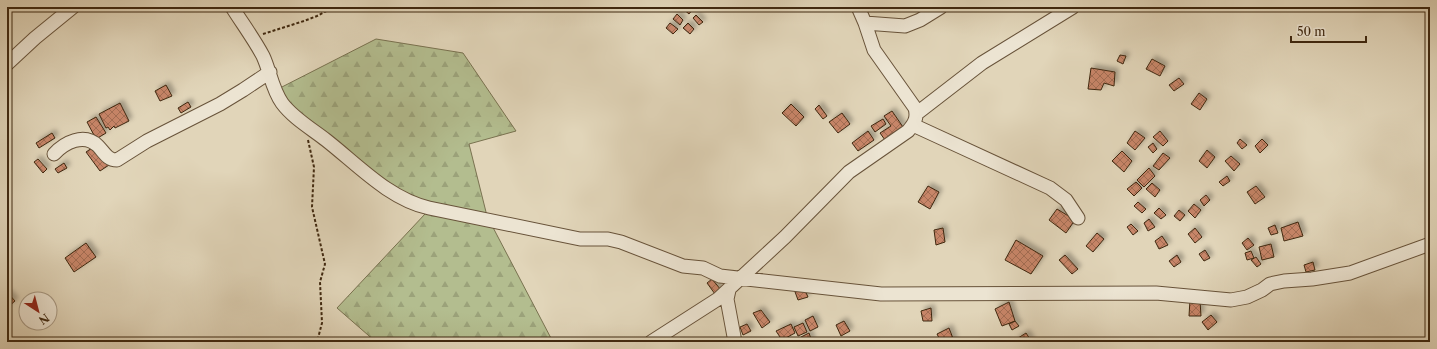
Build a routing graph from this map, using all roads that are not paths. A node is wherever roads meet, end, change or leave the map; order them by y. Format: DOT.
graph roads {
  1 [pos="73,7"];
  2 [pos="232,7"];
  3 [pos="858,7"];
  4 [pos="941,7"];
  5 [pos="1073,7"];
  6 [pos="865,23"];
  7 [pos="7,64"];
  8 [pos="270,72"];
  9 [pos="915,119"];
  10 [pos="54,154"];
  11 [pos="1078,218"];
  12 [pos="1430,244"];
  13 [pos="740,279"];
  14 [pos="729,290"];
  15 [pos="657,340"];
  16 [pos="735,342"];
  1 -- 7 [label="street"];
  2 -- 8 [label="street"];
  3 -- 6 [label="street"];
  4 -- 6 [label="street"];
  5 -- 9 [label="street"];
  6 -- 9 [label="street"];
  8 -- 10 [label="street"];
  8 -- 13 [label="street"];
  9 -- 11 [label="street"];
  9 -- 13 [label="street"];
  12 -- 13 [label="street"];
  13 -- 14 [label="street"];
  14 -- 15 [label="street"];
  14 -- 16 [label="street"];
}
